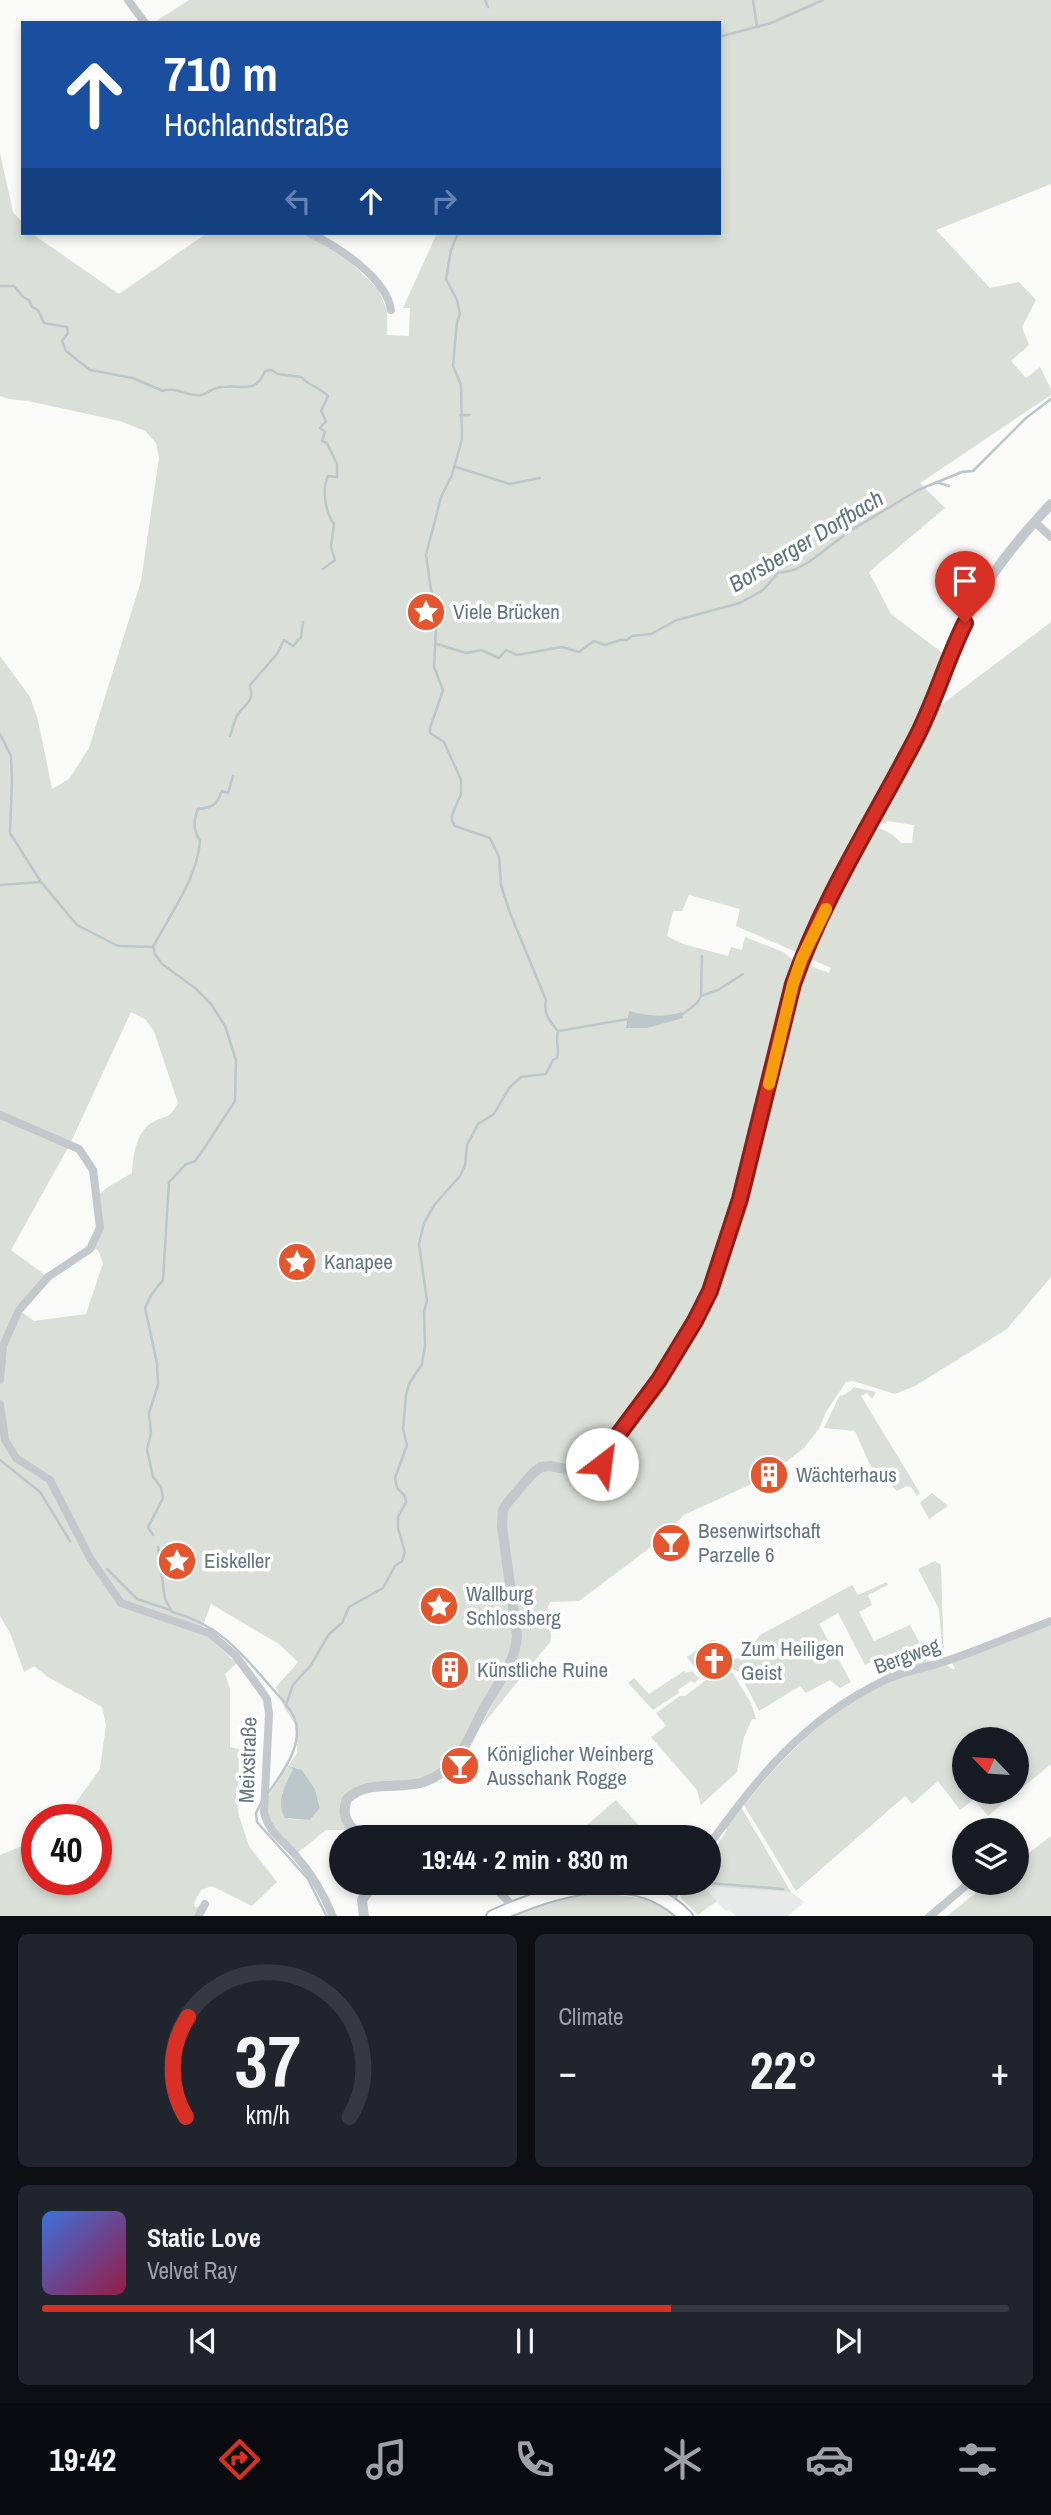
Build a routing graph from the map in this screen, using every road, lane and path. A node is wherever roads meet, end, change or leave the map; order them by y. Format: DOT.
graph roads {
  1 [pos="128,0"];
  2 [pos="144,21"];
  3 [pos="313,235"];
  4 [pos="391,310"];
  5 [pos="1051,504"];
  6 [pos="1035,522"];
  7 [pos="1051,537"];
  8 [pos="0,1115"];
  9 [pos="0,1380"];
  10 [pos="0,1404"];
  11 [pos="1051,1621"];
  12 [pos="350,1825"];
  13 [pos="721,1828"];
  14 [pos="366,1895"];
  15 [pos="502,1895"];
  16 [pos="674,1895"];
  17 [pos="954,1895"];
  18 [pos="669,1902"];
  19 [pos="205,1904"];
  20 [pos="514,1907"];
  21 [pos="198,1916"];
  22 [pos="333,1916"];
  23 [pos="364,1916"];
  24 [pos="493,1916"];
  25 [pos="686,1916"];
  26 [pos="929,1916"];
  1 -- 2 [label="street"];
  3 -- 4 [label="street"];
  5 -- 6 [label="street"];
  6 -- 7 [label="street"];
  6 -- 12 [label="street"];
  8 -- 9 [label="street"];
  10 -- 22 [label="street, Meixstraße"];
  11 -- 13 [label="street, Bergweg"];
  14 -- 23 [label="street"];
  15 -- 20 [label="street"];
  16 -- 18 [label="street"];
  17 -- 26 [label="street"];
  18 -- 20 [label="main road"];
  18 -- 25 [label="main road"];
  19 -- 21 [label="street"];
  20 -- 24 [label="main road"];
}
